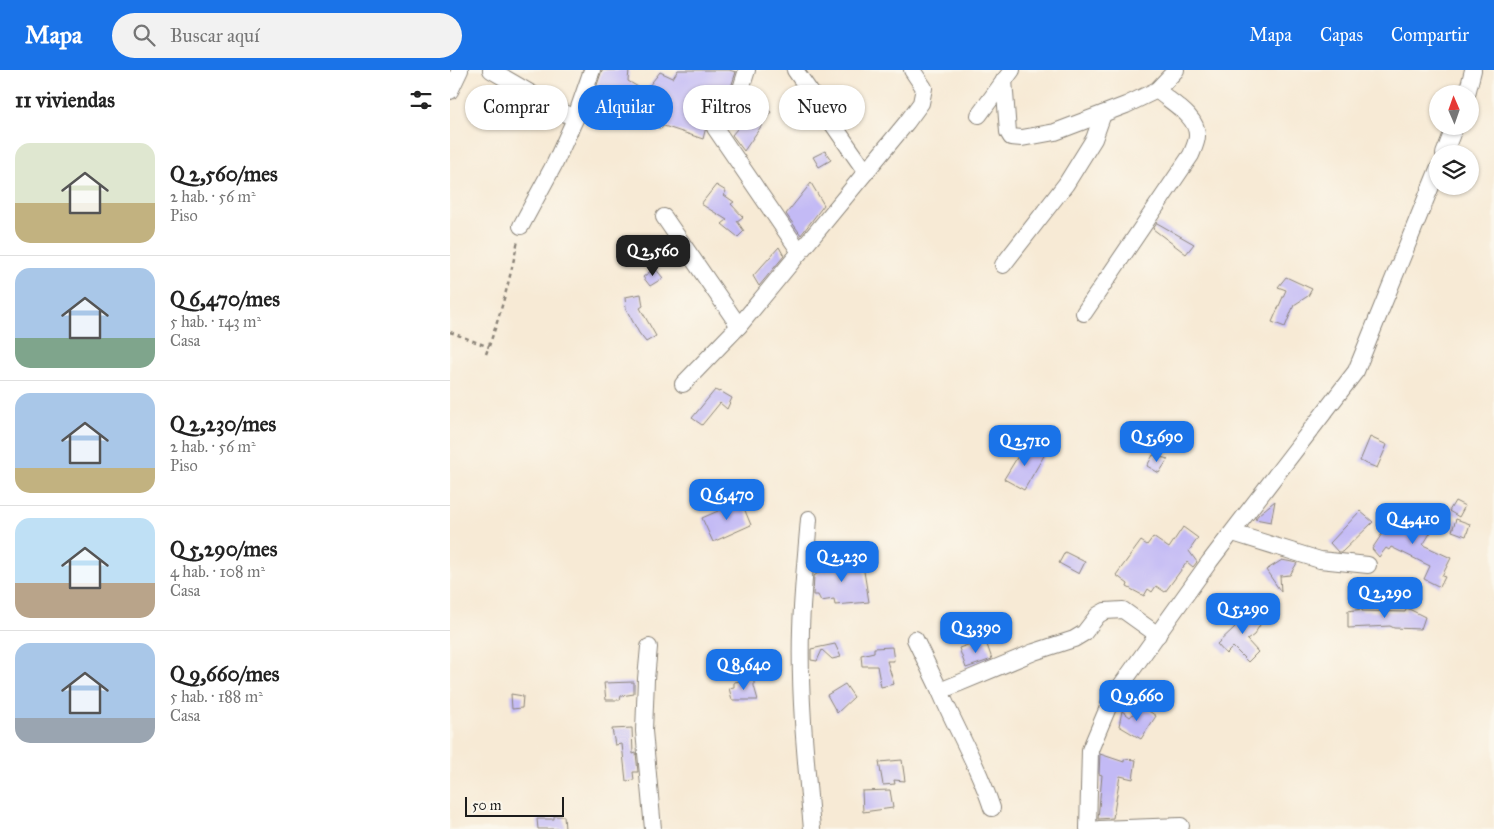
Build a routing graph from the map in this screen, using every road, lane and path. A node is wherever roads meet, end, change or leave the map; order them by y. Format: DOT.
graph roads {
  1 [pos="460,70"];
  2 [pos="491,70"];
  3 [pos="592,70"];
  4 [pos="747,70"];
  5 [pos="795,70"];
  6 [pos="912,70"];
  7 [pos="1176,70"];
  8 [pos="1473,70"];
  9 [pos="1008,75"];
  10 [pos="1469,85"];
  11 [pos="1157,90"];
  12 [pos="450,91"];
  13 [pos="1103,114"];
  14 [pos="979,115"];
  15 [pos="575,119"];
  16 [pos="866,172"];
  17 [pos="1429,191"];
  18 [pos="664,217"];
  19 [pos="521,226"];
  20 [pos="800,252"];
  21 [pos="1003,265"];
  22 [pos="1084,313"];
  23 [pos="739,326"];
  24 [pos="450,332"];
  25 [pos="489,347"];
  26 [pos="486,354"];
  27 [pos="683,384"];
  28 [pos="809,519"];
  29 [pos="1232,533"];
  30 [pos="1368,565"];
  31 [pos="1158,635"];
  32 [pos="915,639"];
  33 [pos="649,647"];
  34 [pos="940,692"];
  35 [pos="992,808"];
  36 [pos="1181,826"];
  37 [pos="653,829"];
  38 [pos="812,829"];
  39 [pos="1088,829"];
  40 [pos="1098,829"];
  1 -- 12 [label="street"];
  2 -- 15 [label="street"];
  3 -- 15 [label="street"];
  4 -- 20 [label="street"];
  5 -- 16 [label="street"];
  6 -- 16 [label="street"];
  7 -- 11 [label="street"];
  8 -- 10 [label="street"];
  9 -- 13 [label="street"];
  9 -- 14 [label="street"];
  11 -- 13 [label="street"];
  11 -- 22 [label="street"];
  13 -- 21 [label="street"];
  15 -- 19 [label="street"];
  16 -- 20 [label="street"];
  17 -- 29 [label="street"];
  18 -- 23 [label="street"];
  19 -- 25 [label="path"];
  20 -- 23 [label="street"];
  23 -- 27 [label="street"];
  24 -- 25 [label="path"];
  25 -- 26 [label="path"];
  28 -- 38 [label="street"];
  29 -- 30 [label="street"];
  29 -- 31 [label="street"];
  31 -- 34 [label="street"];
  31 -- 39 [label="street"];
  32 -- 34 [label="street"];
  33 -- 37 [label="street"];
  34 -- 35 [label="street"];
  36 -- 40 [label="street"];
}
